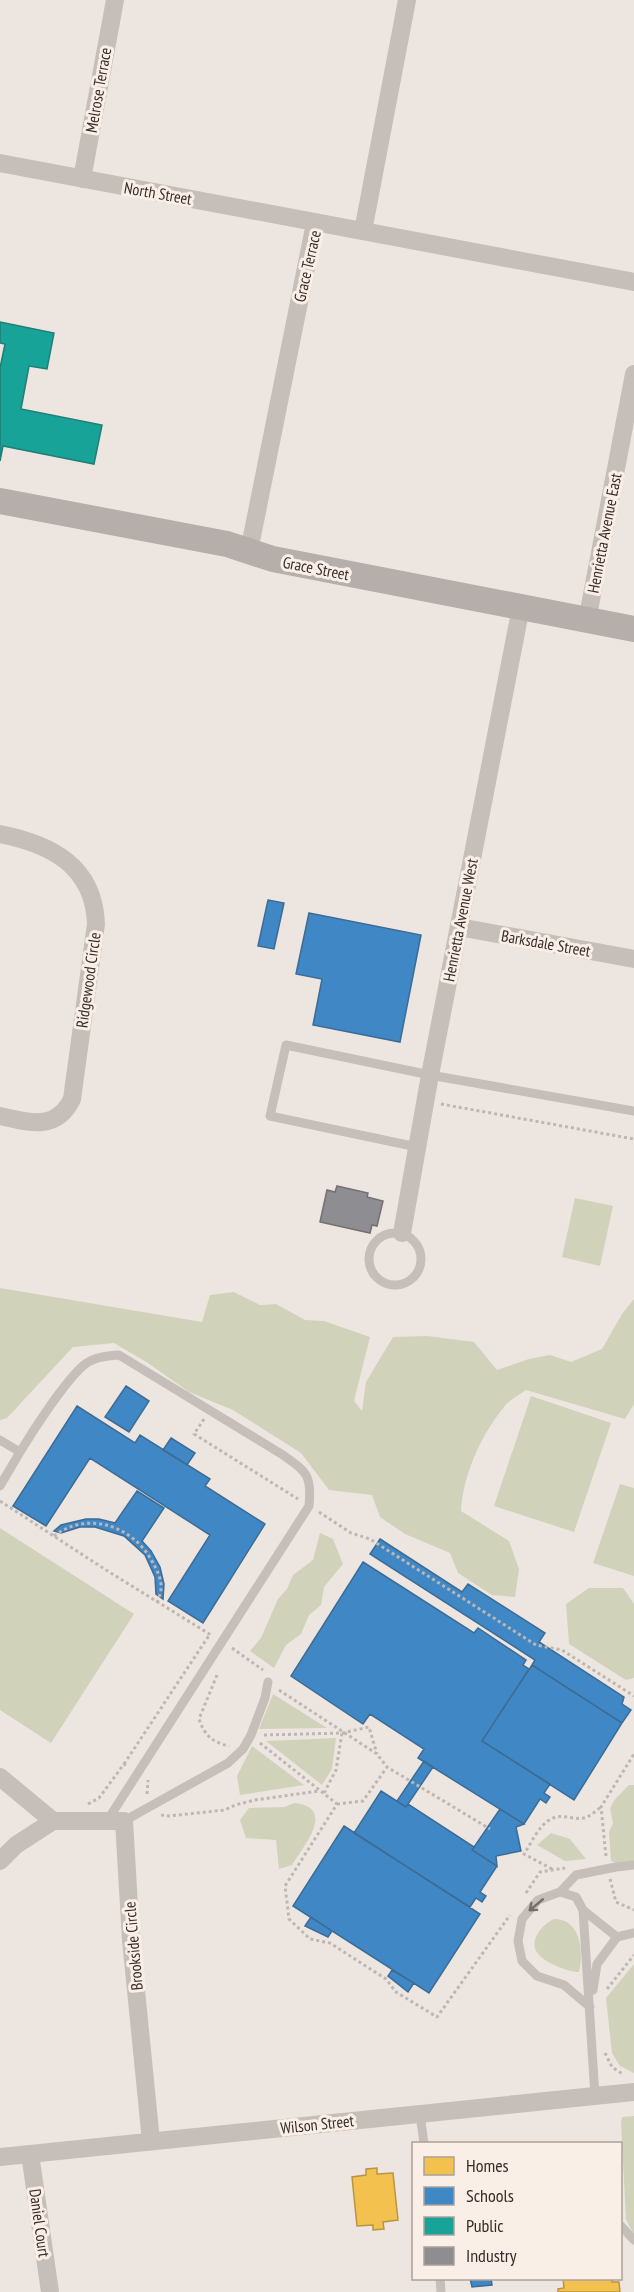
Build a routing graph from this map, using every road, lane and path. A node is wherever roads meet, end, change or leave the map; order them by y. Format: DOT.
graph roads {
  1 [pos="115,0"];
  2 [pos="407,0"];
  3 [pos="0,163"];
  4 [pos="82,179"];
  5 [pos="315,223"];
  6 [pos="363,231"];
  7 [pos="634,282"];
  8 [pos="634,374"];
  9 [pos="0,501"];
  10 [pos="249,551"];
  11 [pos="521,607"];
  12 [pos="587,621"];
  13 [pos="634,629"];
  14 [pos="0,834"];
  15 [pos="459,927"];
  16 [pos="634,959"];
  17 [pos="430,1075"];
  18 [pos="426,1101"];
  19 [pos="634,1111"];
  20 [pos="0,1116"];
  21 [pos="634,1139"];
  22 [pos="417,1147"];
  23 [pos="402,1233"];
  24 [pos="194,1434"];
  25 [pos="0,1440"];
  26 [pos="20,1452"];
  27 [pos="0,1486"];
  28 [pos="0,1501"];
  29 [pos="309,1506"];
  30 [pos="54,1536"];
  31 [pos="157,1603"];
  32 [pos="210,1634"];
  33 [pos="222,1641"];
  34 [pos="237,1652"];
  35 [pos="221,1667"];
  36 [pos="268,1682"];
  37 [pos="634,1696"];
  38 [pos="342,1733"];
  39 [pos="251,1735"];
  40 [pos="243,1749"];
  41 [pos="377,1754"];
  42 [pos="634,1754"];
  43 [pos="124,1764"];
  44 [pos="387,1767"];
  45 [pos="0,1777"];
  46 [pos="324,1794"];
  47 [pos="337,1804"];
  48 [pos="601,1808"];
  49 [pos="53,1821"];
  50 [pos="115,1821"];
  51 [pos="490,1829"];
  52 [pos="0,1861"];
  53 [pos="634,1865"];
  54 [pos="575,1866"];
  55 [pos="607,1869"];
  56 [pos="554,1870"];
  57 [pos="560,1892"];
  58 [pos="520,1901"];
  59 [pos="583,1910"];
  60 [pos="634,1910"];
  61 [pos="513,1911"];
  62 [pos="634,1933"];
  63 [pos="617,1937"];
  64 [pos="634,1955"];
  65 [pos="607,1989"];
  66 [pos="590,2007"];
  67 [pos="604,2042"];
  68 [pos="631,2084"];
  69 [pos="596,2096"];
  70 [pos="420,2114"];
  71 [pos="151,2141"];
  72 [pos="424,2142"];
  73 [pos="30,2154"];
  74 [pos="0,2157"];
  75 [pos="622,2225"];
  76 [pos="634,2240"];
  77 [pos="50,2292"];
  1 -- 4 [label="street, Melrose Terrace"];
  2 -- 6 [label="street"];
  3 -- 4 [label="street, North Street"];
  4 -- 5 [label="street, North Street"];
  5 -- 6 [label="street, Grace Terrace"];
  5 -- 10 [label="street, Grace Terrace"];
  6 -- 7 [label="street"];
  8 -- 12 [label="street, Henrietta Avenue East"];
  9 -- 10 [label="main road, Grace Street"];
  10 -- 11 [label="main road, Grace Street"];
  11 -- 12 [label="main road, Grace Street"];
  11 -- 15 [label="street, Henrietta Avenue West"];
  12 -- 13 [label="main road, Grace Street"];
  14 -- 20 [label="street, Ridgewood Circle"];
  15 -- 16 [label="street, Barksdale Street"];
  15 -- 17 [label="street, Henrietta Avenue West"];
  17 -- 18 [label="street, Henrietta Avenue West"];
  17 -- 19 [label="lane"];
  17 -- 22 [label="lane"];
  18 -- 21 [label="path"];
  18 -- 22 [label="street, Henrietta Avenue West"];
  22 -- 23 [label="street, Henrietta Avenue West"];
  23 -- 23 [label="lane"];
  24 -- 29 [label="path"];
  25 -- 26 [label="lane"];
  26 -- 27 [label="lane"];
  26 -- 29 [label="lane"];
  28 -- 30 [label="path"];
  29 -- 33 [label="lane"];
  29 -- 37 [label="path"];
  30 -- 31 [label="path"];
  30 -- 31 [label="path"];
  31 -- 32 [label="path"];
  32 -- 33 [label="path"];
  32 -- 43 [label="path"];
  33 -- 50 [label="lane"];
  34 -- 36 [label="path"];
  35 -- 40 [label="path"];
  36 -- 38 [label="path"];
  36 -- 39 [label="lane"];
  38 -- 39 [label="path"];
  38 -- 41 [label="path"];
  38 -- 41 [label="path"];
  38 -- 46 [label="path"];
  39 -- 40 [label="lane"];
  39 -- 46 [label="path"];
  40 -- 50 [label="lane"];
  41 -- 44 [label="path"];
  42 -- 48 [label="path"];
  44 -- 47 [label="path"];
  44 -- 51 [label="path"];
  45 -- 49 [label="street"];
  46 -- 47 [label="path"];
  47 -- 61 [label="path"];
  48 -- 55 [label="path"];
  48 -- 56 [label="path"];
  49 -- 50 [label="street"];
  49 -- 52 [label="street"];
  50 -- 71 [label="street, Brookside Circle"];
  53 -- 55 [label="lane"];
  54 -- 56 [label="path"];
  55 -- 57 [label="lane"];
  55 -- 60 [label="path"];
  56 -- 58 [label="path"];
  57 -- 59 [label="lane"];
  57 -- 66 [label="lane, one-way"];
  59 -- 63 [label="lane"];
  59 -- 66 [label="lane"];
  62 -- 63 [label="lane"];
  63 -- 66 [label="lane"];
  64 -- 65 [label="path"];
  66 -- 69 [label="lane"];
  67 -- 68 [label="path"];
  68 -- 69 [label="street, Wilson Street"];
  69 -- 70 [label="street, Wilson Street"];
  70 -- 71 [label="street, Wilson Street"];
  70 -- 72 [label="lane"];
  71 -- 73 [label="street, Wilson Street"];
  73 -- 74 [label="street, Wilson Street"];
  73 -- 77 [label="street, Daniel Court"];
  75 -- 76 [label="lane"];
}
